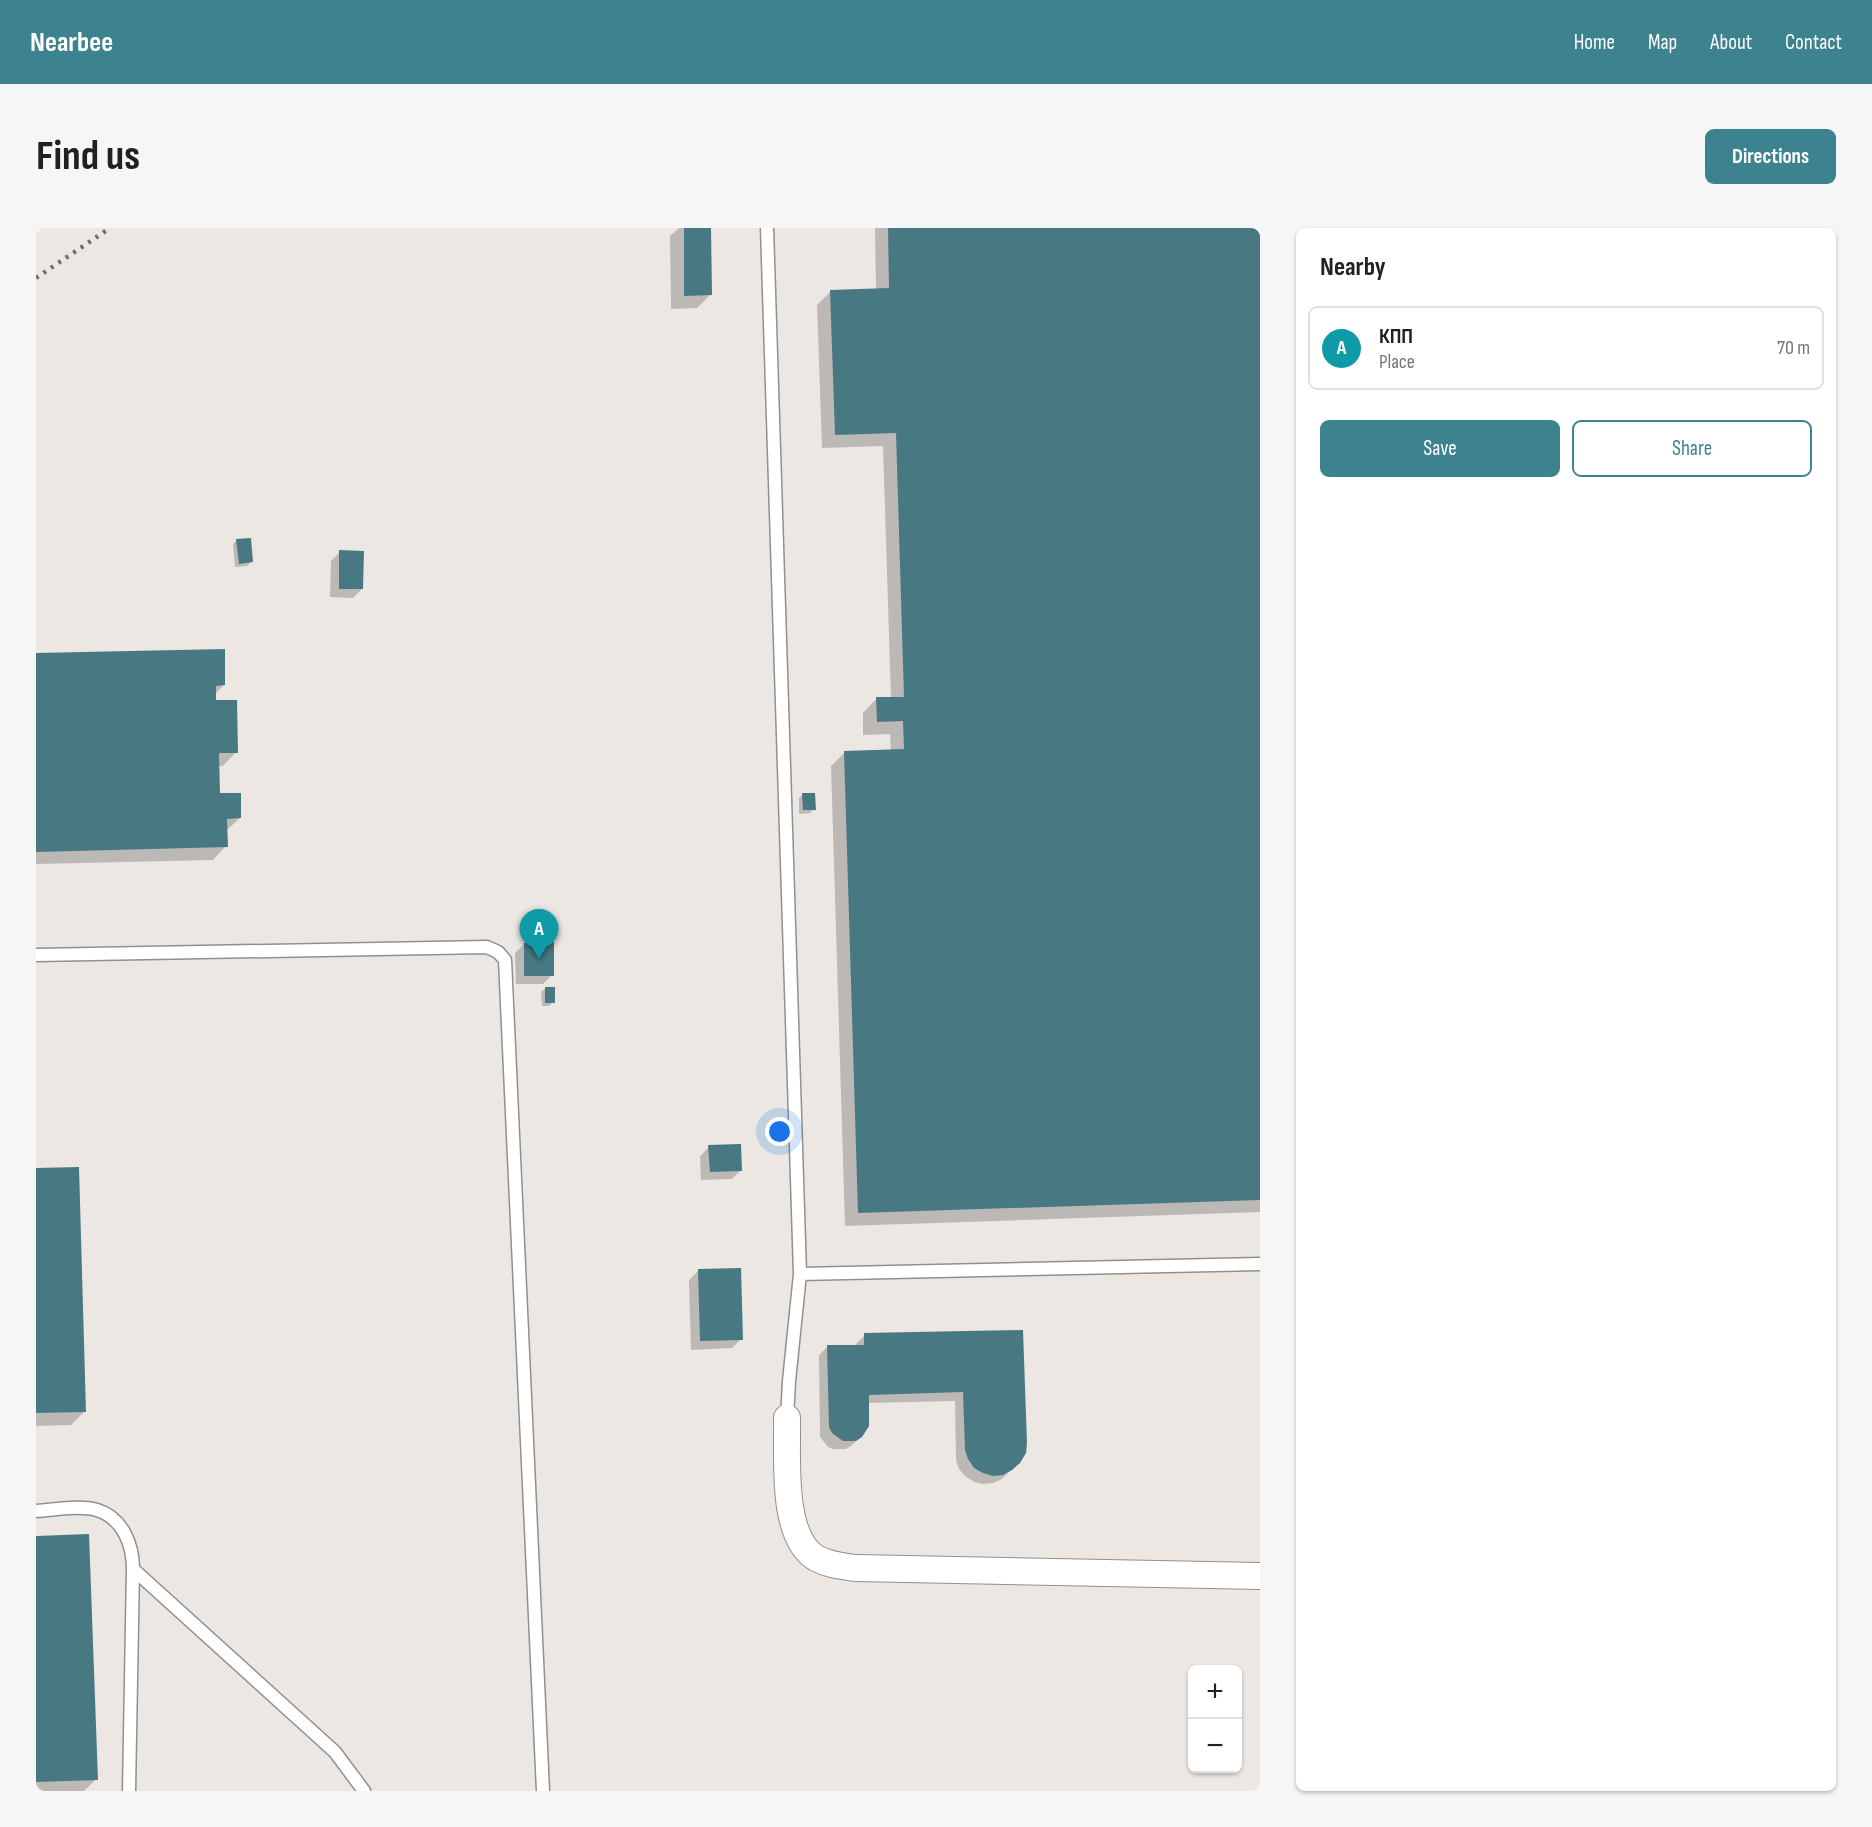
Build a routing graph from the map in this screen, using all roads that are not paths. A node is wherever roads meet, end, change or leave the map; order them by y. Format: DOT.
graph roads {
  1 [pos="767,228"];
  2 [pos="36,955"];
  3 [pos="1260,1264"];
  4 [pos="800,1274"];
  5 [pos="787,1418"];
  6 [pos="36,1511"];
  7 [pos="132,1569"];
  8 [pos="1260,1576"];
  9 [pos="129,1791"];
  10 [pos="364,1791"];
  11 [pos="543,1791"];
  1 -- 4 [label="lane"];
  2 -- 11 [label="lane"];
  3 -- 4 [label="lane"];
  4 -- 5 [label="lane"];
  5 -- 8 [label="street"];
  6 -- 7 [label="lane"];
  7 -- 9 [label="lane"];
  7 -- 10 [label="lane"];
}
